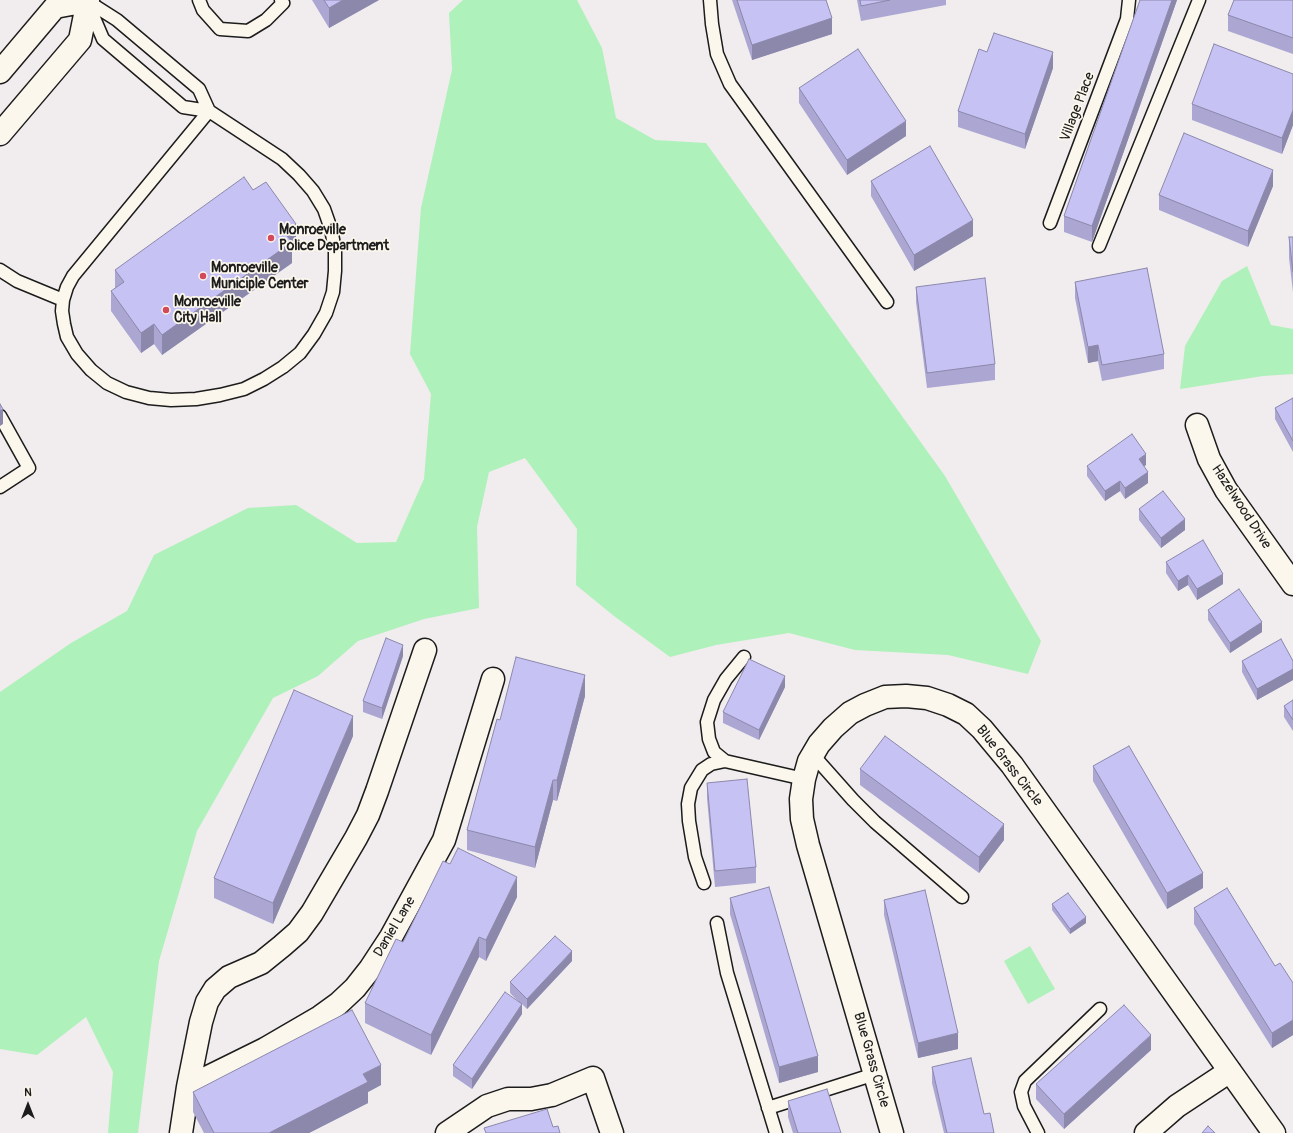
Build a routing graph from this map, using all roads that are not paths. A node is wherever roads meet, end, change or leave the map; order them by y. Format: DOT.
graph roads {
  1 [pos="87,0"];
  2 [pos="199,0"];
  3 [pos="281,0"];
  4 [pos="710,0"];
  5 [pos="1129,0"];
  6 [pos="1199,0"];
  7 [pos="0,72"];
  8 [pos="209,111"];
  9 [pos="0,134"];
  10 [pos="1050,223"];
  11 [pos="1099,246"];
  12 [pos="0,270"];
  13 [pos="63,300"];
  14 [pos="887,302"];
  15 [pos="0,416"];
  16 [pos="1197,425"];
  17 [pos="0,487"];
  18 [pos="1293,584"];
  19 [pos="425,650"];
  20 [pos="744,656"];
  21 [pos="493,679"];
  22 [pos="813,755"];
  23 [pos="725,761"];
  24 [pos="804,779"];
  25 [pos="704,883"];
  26 [pos="962,897"];
  27 [pos="717,923"];
  28 [pos="1100,1009"];
  29 [pos="1230,1071"];
  30 [pos="875,1074"];
  31 [pos="188,1087"];
  32 [pos="768,1108"];
  33 [pos="182,1133"];
  34 [pos="447,1133"];
  35 [pos="612,1133"];
  36 [pos="776,1133"];
  37 [pos="892,1133"];
  38 [pos="1038,1133"];
  39 [pos="1146,1133"];
  40 [pos="1274,1133"];
  1 -- 7 [label="street"];
  1 -- 8 [label="lane"];
  1 -- 8 [label="lane"];
  1 -- 9 [label="street"];
  2 -- 3 [label="lane"];
  4 -- 14 [label="lane"];
  5 -- 10 [label="lane, Village Place"];
  6 -- 11 [label="lane"];
  8 -- 13 [label="lane"];
  8 -- 13 [label="lane"];
  12 -- 13 [label="lane"];
  15 -- 17 [label="lane"];
  16 -- 18 [label="street, Hazelwood Drive"];
  19 -- 31 [label="street"];
  20 -- 23 [label="lane"];
  21 -- 31 [label="street, Daniel Lane"];
  22 -- 24 [label="street, Blue Grass Circle"];
  22 -- 26 [label="lane"];
  22 -- 29 [label="street, Blue Grass Circle"];
  23 -- 24 [label="lane"];
  23 -- 25 [label="lane"];
  24 -- 30 [label="street, Blue Grass Circle"];
  27 -- 32 [label="lane"];
  28 -- 38 [label="lane"];
  29 -- 39 [label="street"];
  29 -- 40 [label="street, Blue Grass Circle"];
  30 -- 32 [label="lane"];
  30 -- 37 [label="street, Blue Grass Circle"];
  31 -- 33 [label="street"];
  32 -- 36 [label="lane"];
  34 -- 35 [label="street"];
}
